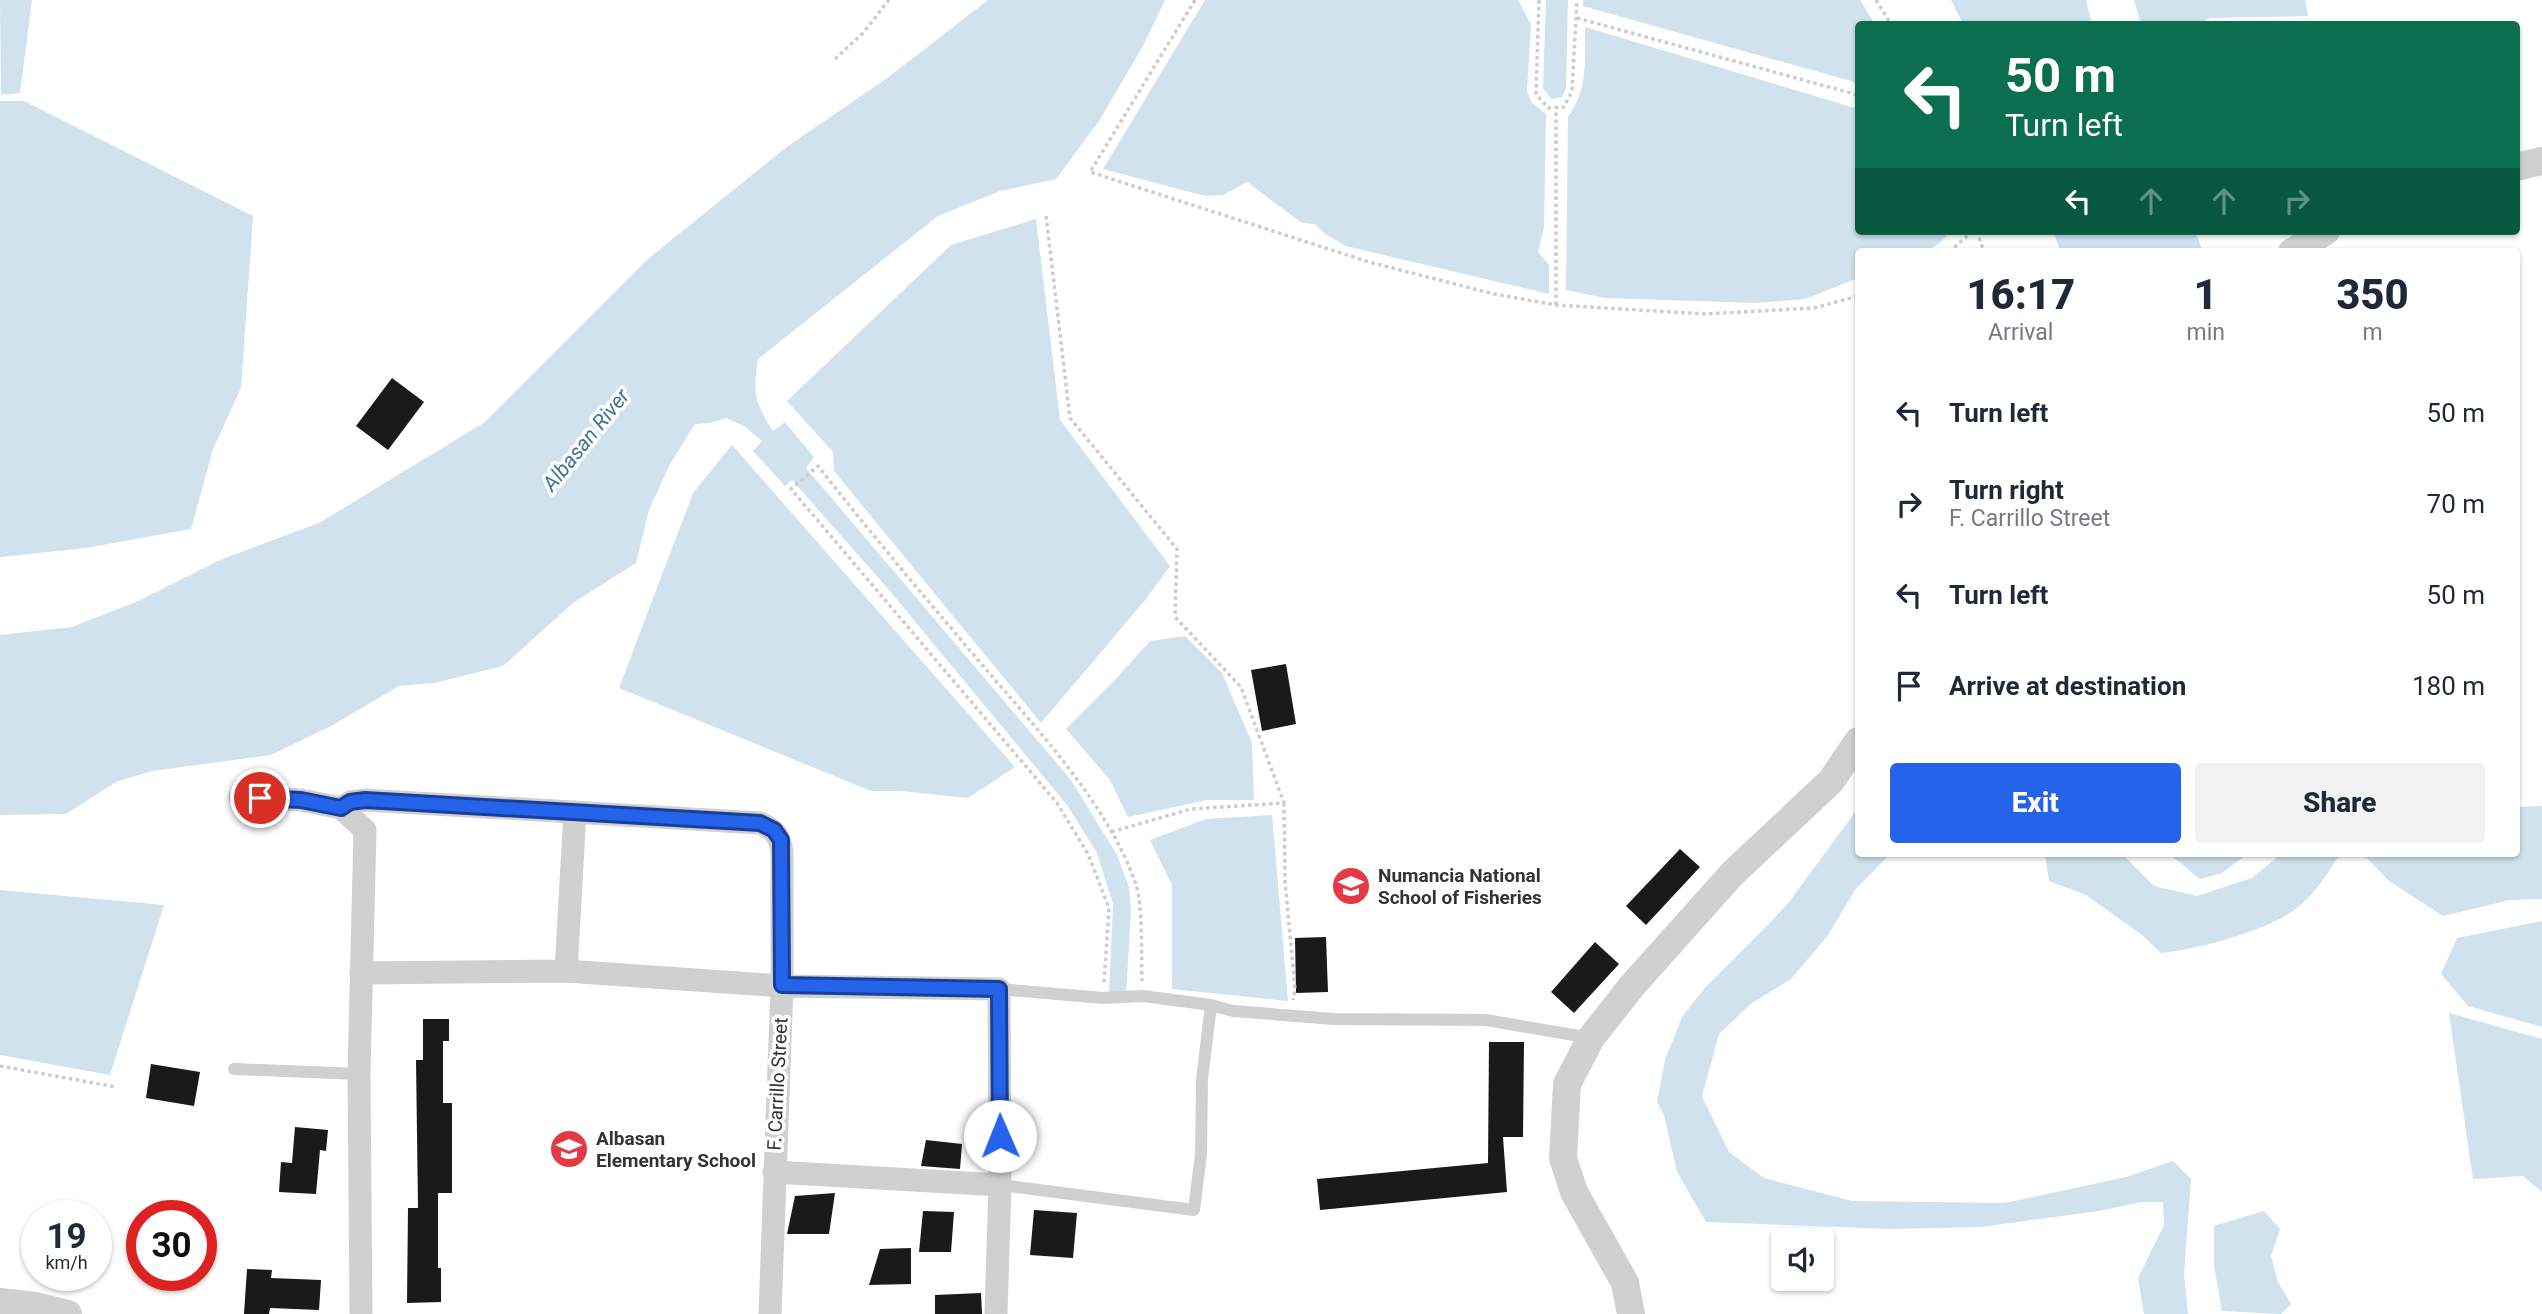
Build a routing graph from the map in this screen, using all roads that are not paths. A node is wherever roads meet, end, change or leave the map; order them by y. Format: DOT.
graph roads {
  1 [pos="2542,160"];
  2 [pos="2520,166"];
  3 [pos="2320,235"];
  4 [pos="2298,248"];
  5 [pos="1855,745"];
  6 [pos="240,797"];
  7 [pos="341,808"];
  8 [pos="575,812"];
  9 [pos="566,971"];
  10 [pos="361,973"];
  11 [pos="782,985"];
  12 [pos="999,989"];
  13 [pos="1210,1005"];
  14 [pos="1591,1038"];
  15 [pos="234,1069"];
  16 [pos="359,1074"];
  17 [pos="774,1172"];
  18 [pos="1000,1185"];
  19 [pos="0,1302"];
  20 [pos="68,1314"];
  21 [pos="361,1314"];
  22 [pos="770,1314"];
  23 [pos="996,1314"];
  24 [pos="1631,1314"];
  1 -- 2 [label="street"];
  3 -- 4 [label="street"];
  5 -- 14 [label="street"];
  6 -- 7 [label="street"];
  7 -- 8 [label="street"];
  7 -- 10 [label="street"];
  8 -- 9 [label="street"];
  8 -- 11 [label="street, F. Carrillo Street"];
  9 -- 10 [label="street"];
  9 -- 11 [label="street"];
  10 -- 16 [label="street"];
  11 -- 12 [label="street"];
  11 -- 17 [label="street, F. Carrillo Street"];
  12 -- 13 [label="lane"];
  12 -- 18 [label="street"];
  13 -- 14 [label="lane"];
  13 -- 18 [label="lane"];
  14 -- 24 [label="street"];
  15 -- 16 [label="lane"];
  16 -- 21 [label="street"];
  17 -- 18 [label="street"];
  17 -- 22 [label="street, F. Carrillo Street"];
  18 -- 23 [label="street"];
  19 -- 20 [label="street"];
}
